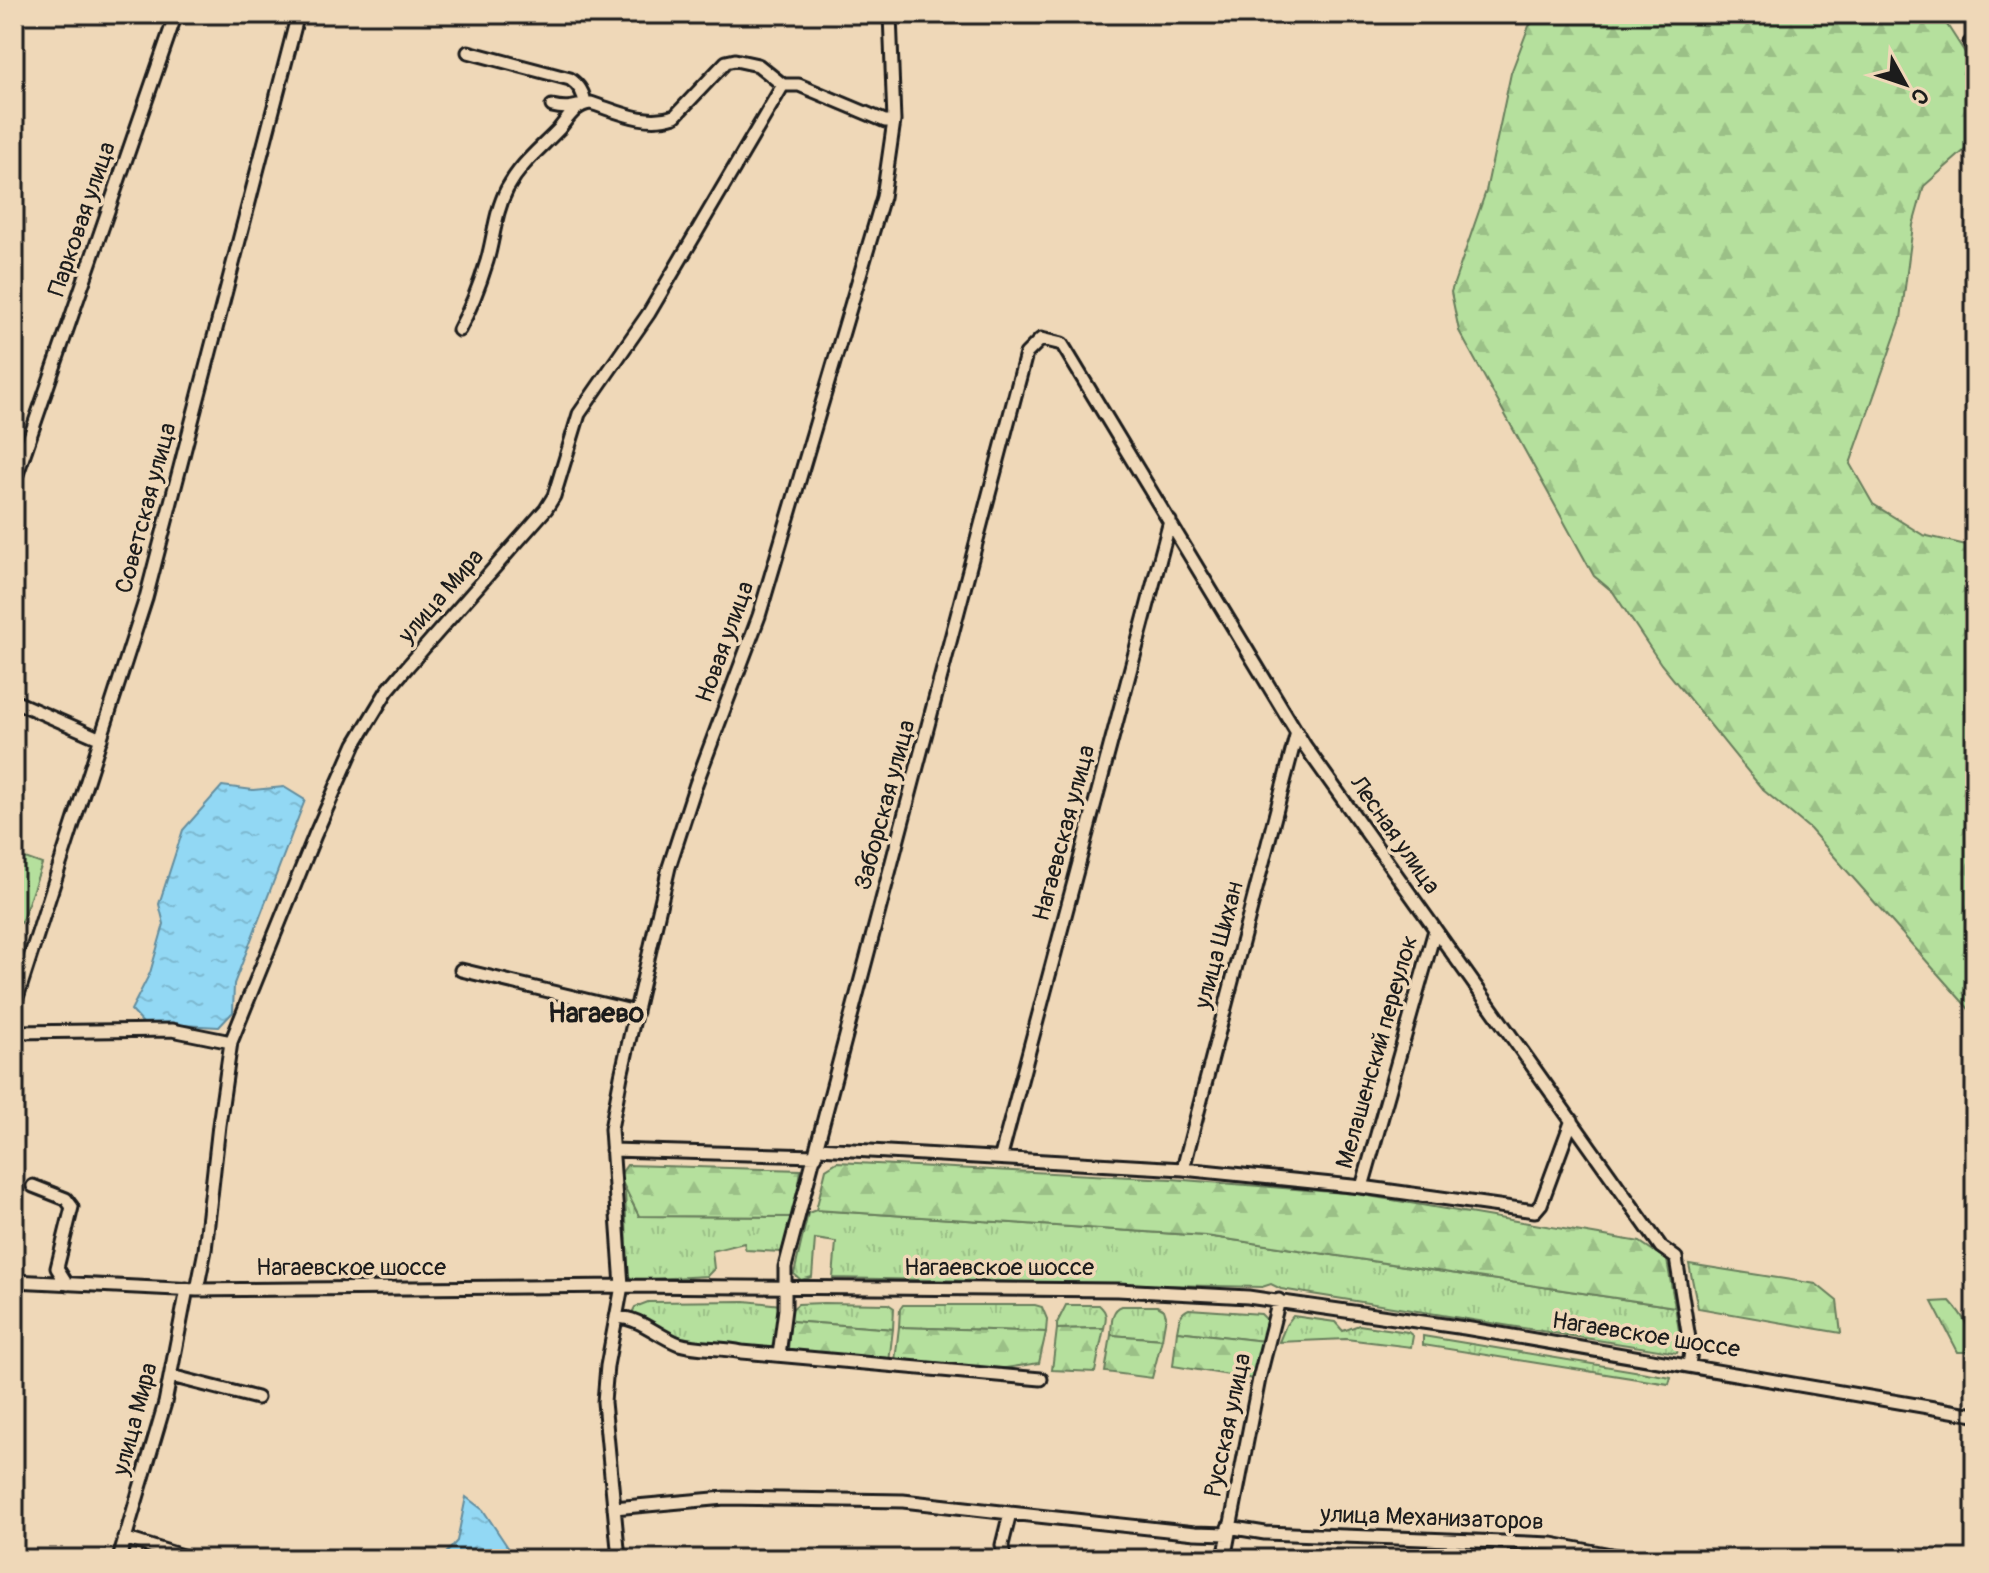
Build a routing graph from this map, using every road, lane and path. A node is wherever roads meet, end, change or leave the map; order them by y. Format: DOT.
graph roads {
  1 [pos="176,14"];
  2 [pos="298,14"];
  3 [pos="890,14"];
  4 [pos="468,52"];
  5 [pos="783,85"];
  6 [pos="585,104"];
  7 [pos="552,106"];
  8 [pos="894,121"];
  9 [pos="459,330"];
  10 [pos="1041,339"];
  11 [pos="14,483"];
  12 [pos="1170,521"];
  13 [pos="14,701"];
  14 [pos="1297,732"];
  15 [pos="101,739"];
  16 [pos="1435,930"];
  17 [pos="461,970"];
  18 [pos="14,1007"];
  19 [pos="636,1012"];
  20 [pos="14,1032"];
  21 [pos="231,1042"];
  22 [pos="1572,1120"];
  23 [pos="612,1150"];
  24 [pos="817,1152"];
  25 [pos="1001,1156"];
  26 [pos="1183,1169"];
  27 [pos="33,1186"];
  28 [pos="1362,1187"];
  29 [pos="14,1281"];
  30 [pos="67,1284"];
  31 [pos="622,1286"];
  32 [pos="786,1287"];
  33 [pos="192,1289"];
  34 [pos="1279,1300"];
  35 [pos="616,1317"];
  36 [pos="779,1355"];
  37 [pos="1689,1365"];
  38 [pos="171,1376"];
  39 [pos="1041,1379"];
  40 [pos="257,1398"];
  41 [pos="1975,1415"];
  42 [pos="614,1508"];
  43 [pos="1010,1513"];
  44 [pos="1228,1530"];
  45 [pos="124,1538"];
  46 [pos="1552,1544"];
  47 [pos="119,1559"];
  48 [pos="192,1559"];
  49 [pos="619,1559"];
  50 [pos="1004,1559"];
  51 [pos="1224,1559"];
  52 [pos="1556,1559"];
  53 [pos="1633,1559"];
  1 -- 11 [label="street, Парковая улица"];
  2 -- 15 [label="street, Советская улица"];
  3 -- 8 [label="street, Новая улица"];
  4 -- 6 [label="street"];
  5 -- 6 [label="street"];
  5 -- 8 [label="street"];
  5 -- 21 [label="street, улица Мира"];
  6 -- 7 [label="street"];
  6 -- 9 [label="street"];
  8 -- 19 [label="street, Новая улица"];
  10 -- 12 [label="street, Лесная улица"];
  10 -- 24 [label="street, Заборская улица"];
  12 -- 14 [label="street, Лесная улица"];
  12 -- 25 [label="street, Нагаевская улица"];
  13 -- 15 [label="street"];
  14 -- 16 [label="street, Лесная улица"];
  14 -- 26 [label="street, улица Шихан"];
  15 -- 18 [label="street, Советская улица"];
  16 -- 22 [label="street, Лесная улица"];
  16 -- 28 [label="street, Мелашенский переулок"];
  17 -- 19 [label="street"];
  19 -- 23 [label="street, Новая улица"];
  20 -- 21 [label="street"];
  21 -- 33 [label="street, улица Мира"];
  22 -- 28 [label="street"];
  22 -- 37 [label="street, Лесная улица"];
  23 -- 24 [label="street"];
  23 -- 31 [label="street, Новая улица"];
  24 -- 25 [label="street"];
  24 -- 32 [label="street, Заборская улица"];
  25 -- 26 [label="street"];
  26 -- 28 [label="street"];
  27 -- 30 [label="street"];
  29 -- 30 [label="street, Нагаевское шоссе"];
  30 -- 33 [label="street, Нагаевское шоссе"];
  31 -- 32 [label="street, Нагаевское шоссе"];
  31 -- 33 [label="street, Нагаевское шоссе"];
  31 -- 35 [label="street, Новая улица"];
  32 -- 34 [label="street, Нагаевское шоссе"];
  32 -- 36 [label="street, Заборская улица"];
  33 -- 38 [label="street, улица Мира"];
  34 -- 37 [label="street, Нагаевское шоссе"];
  34 -- 44 [label="street, Русская улица"];
  35 -- 36 [label="street"];
  35 -- 42 [label="street, Новая улица"];
  36 -- 39 [label="street"];
  37 -- 41 [label="street, Нагаевское шоссе"];
  38 -- 40 [label="street"];
  38 -- 45 [label="street, улица Мира"];
  42 -- 43 [label="street, улица Механизаторов"];
  42 -- 49 [label="street, Новая улица"];
  43 -- 44 [label="street, улица Механизаторов"];
  43 -- 50 [label="street"];
  44 -- 46 [label="street, улица Механизаторов"];
  44 -- 51 [label="street, Русская улица"];
  45 -- 47 [label="street, улица Мира"];
  45 -- 48 [label="street"];
  46 -- 52 [label="street"];
  46 -- 53 [label="street, улица Механизаторов"];
}
